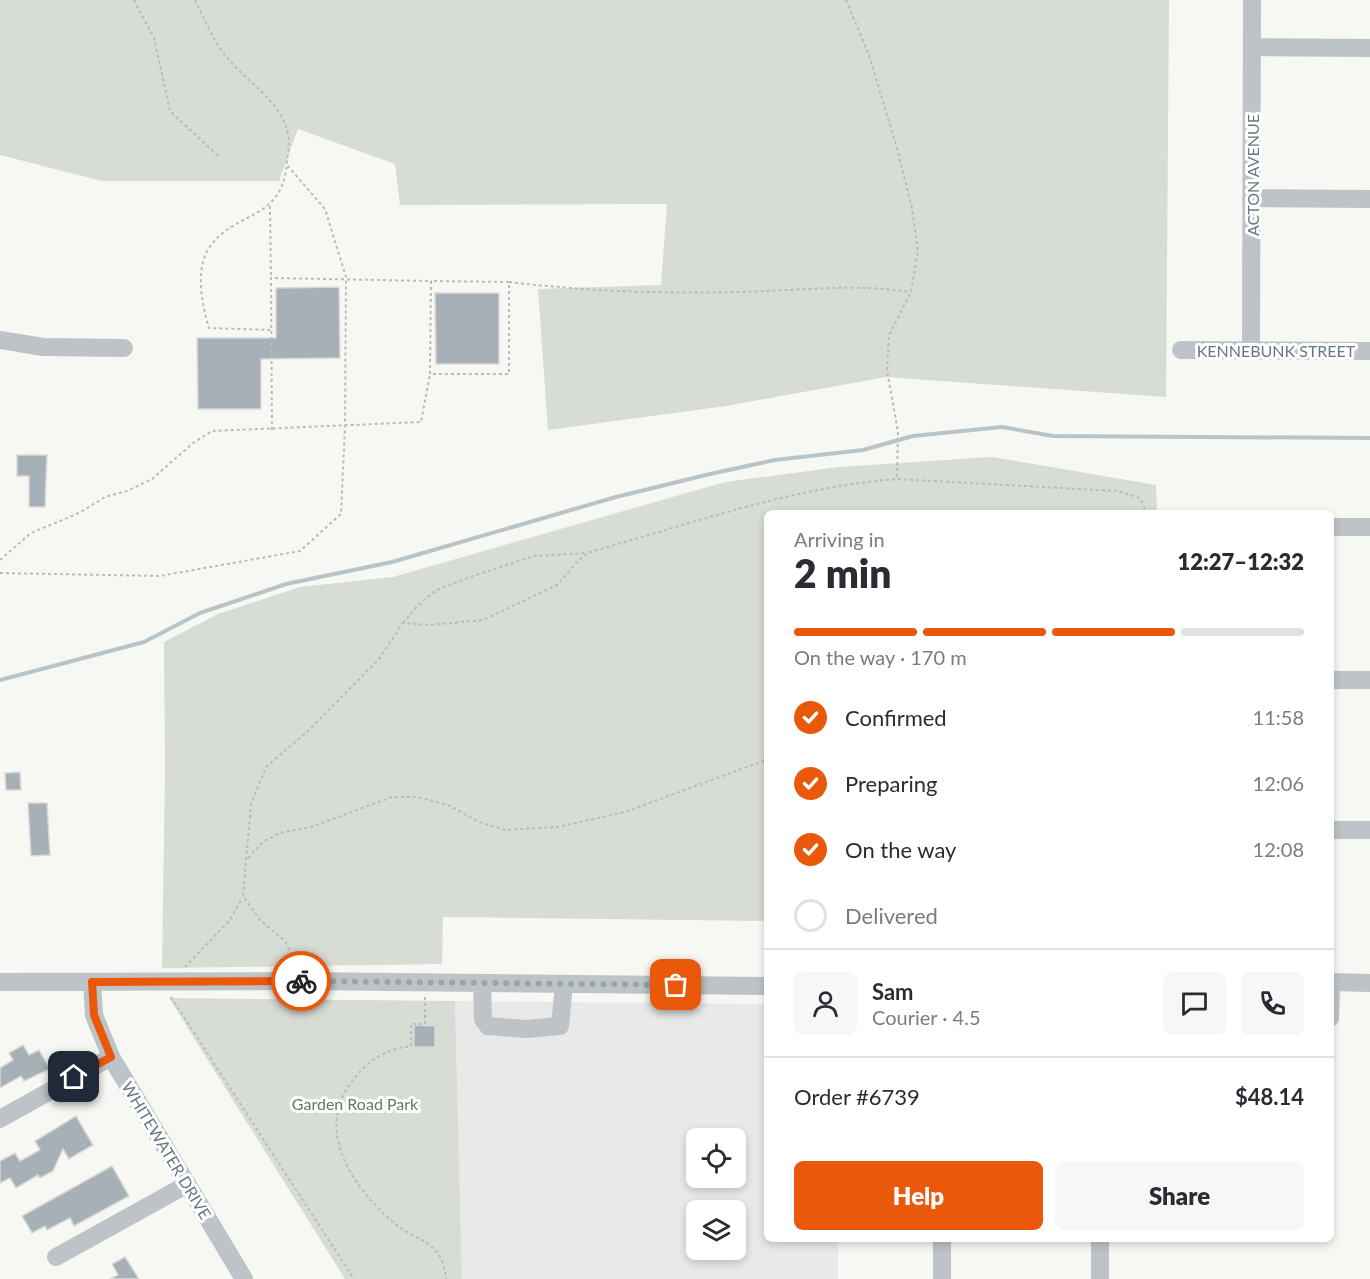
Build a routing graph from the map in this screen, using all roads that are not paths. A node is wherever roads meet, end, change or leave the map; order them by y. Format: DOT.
graph roads {
  1 [pos="1252,0"];
  2 [pos="1253,47"];
  3 [pos="1370,48"];
  4 [pos="1251,198"];
  5 [pos="1370,199"];
  6 [pos="0,340"];
  7 [pos="124,348"];
  8 [pos="1181,350"];
  9 [pos="1251,350"];
  10 [pos="1370,351"];
  11 [pos="1334,527"];
  12 [pos="1370,527"];
  13 [pos="1334,680"];
  14 [pos="1370,680"];
  15 [pos="1334,830"];
  16 [pos="1370,830"];
  17 [pos="0,982"];
  18 [pos="92,982"];
  19 [pos="1334,982"];
  20 [pos="482,983"];
  21 [pos="1370,983"];
  22 [pos="564,984"];
  23 [pos="764,986"];
  24 [pos="111,1057"];
  25 [pos="0,1119"];
  26 [pos="186,1185"];
  27 [pos="942,1242"];
  28 [pos="1100,1242"];
  29 [pos="56,1257"];
  30 [pos="244,1279"];
  31 [pos="942,1279"];
  32 [pos="1100,1279"];
  1 -- 2 [label="street, ACTON AVENUE"];
  2 -- 3 [label="street"];
  2 -- 4 [label="street, ACTON AVENUE"];
  4 -- 5 [label="street"];
  4 -- 9 [label="street, ACTON AVENUE"];
  6 -- 7 [label="street"];
  8 -- 9 [label="street, KENNEBUNK STREET"];
  9 -- 10 [label="street, KENNEBUNK STREET"];
  11 -- 12 [label="street"];
  13 -- 14 [label="street"];
  15 -- 16 [label="street"];
  17 -- 18 [label="street"];
  18 -- 20 [label="street"];
  18 -- 24 [label="street, WHITEWATER DRIVE"];
  19 -- 21 [label="street"];
  20 -- 22 [label="street"];
  20 -- 22 [label="street"];
  22 -- 23 [label="street"];
  24 -- 25 [label="street"];
  24 -- 26 [label="street, WHITEWATER DRIVE"];
  26 -- 29 [label="street"];
  26 -- 30 [label="street, WHITEWATER DRIVE"];
  27 -- 31 [label="street"];
  28 -- 32 [label="street"];
}
